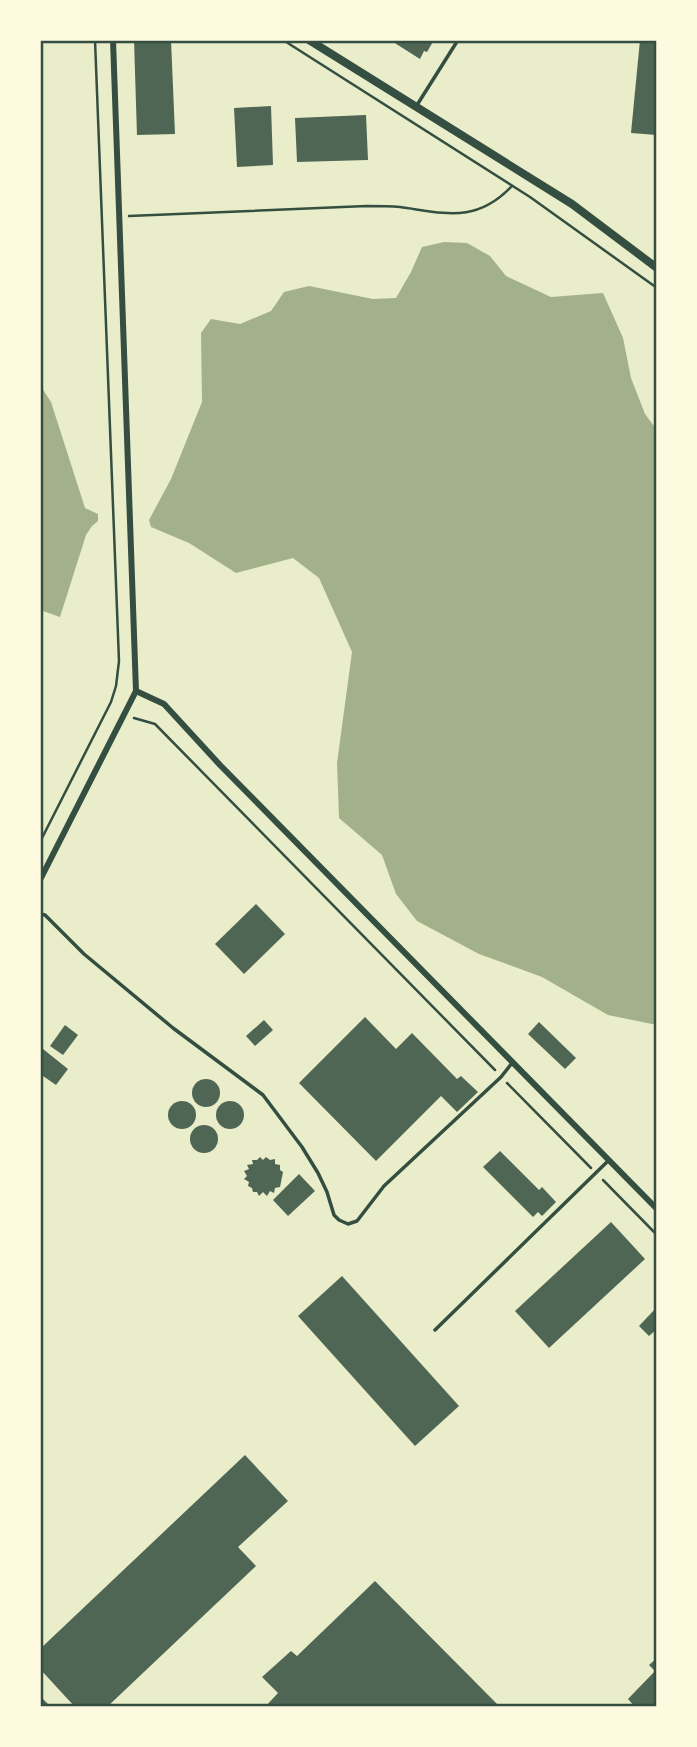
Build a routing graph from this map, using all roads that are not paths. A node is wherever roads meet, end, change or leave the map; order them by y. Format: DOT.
graph roads {
  1 [pos="113,40"];
  2 [pos="309,40"];
  3 [pos="458,40"];
  4 [pos="416,107"];
  5 [pos="657,268"];
  6 [pos="136,691"];
  7 [pos="40,880"];
  8 [pos="40,914"];
  9 [pos="513,1062"];
  10 [pos="609,1160"];
  11 [pos="657,1209"];
  12 [pos="435,1330"];
  1 -- 6 [label="street"];
  2 -- 4 [label="street"];
  3 -- 4 [label="lane"];
  4 -- 5 [label="street"];
  6 -- 7 [label="street"];
  6 -- 9 [label="street"];
  8 -- 9 [label="lane"];
  9 -- 10 [label="street"];
  10 -- 11 [label="street"];
  10 -- 12 [label="lane"];
}
